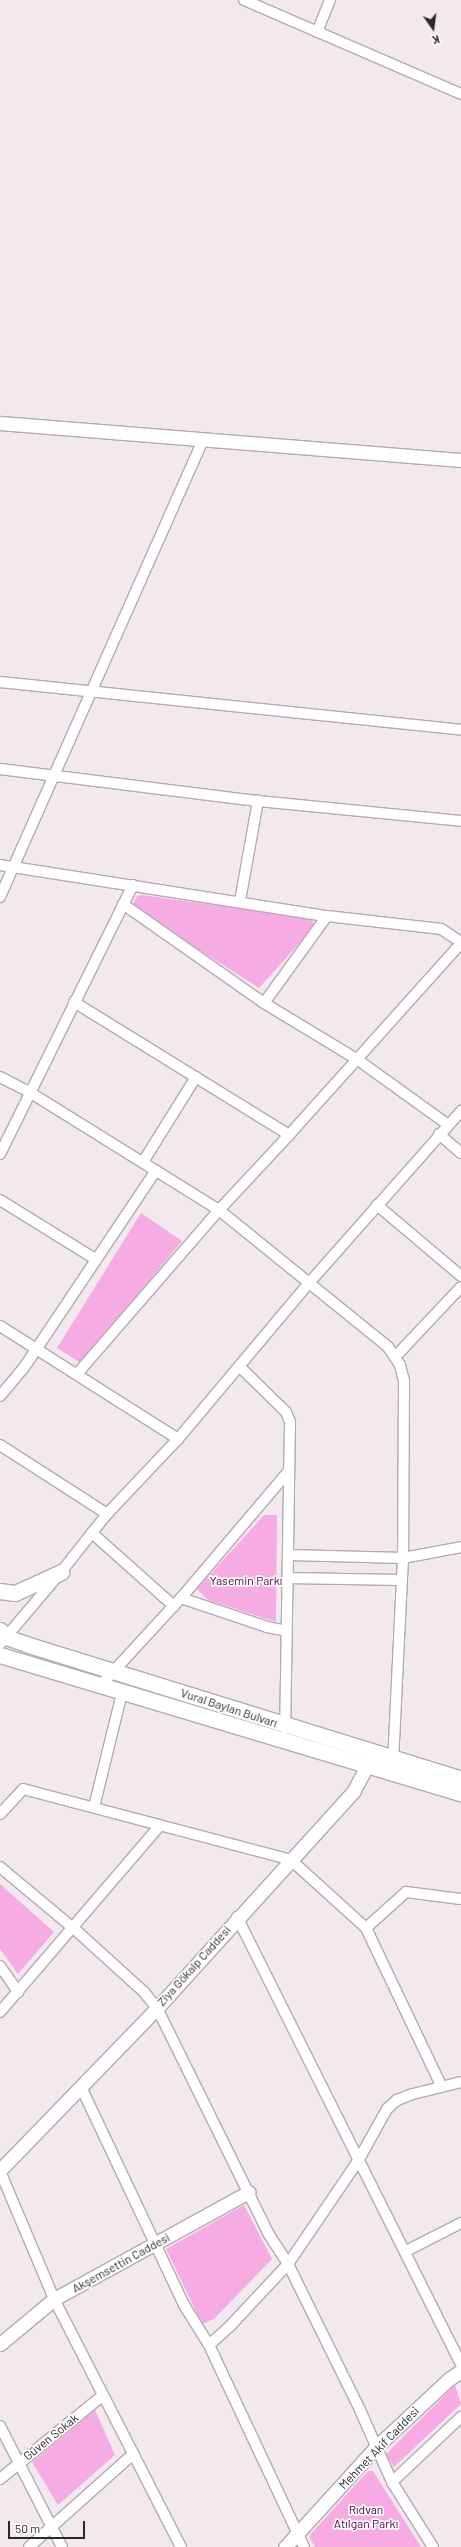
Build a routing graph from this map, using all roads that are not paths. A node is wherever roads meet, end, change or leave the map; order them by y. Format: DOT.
graph roads {
  1 [pos="244,0"];
  2 [pos="330,0"];
  3 [pos="317,32"];
  4 [pos="461,94"];
  5 [pos="0,423"];
  6 [pos="203,440"];
  7 [pos="461,460"];
  8 [pos="0,682"];
  9 [pos="93,692"];
  10 [pos="461,730"];
  11 [pos="0,769"];
  12 [pos="54,776"];
  13 [pos="258,801"];
  14 [pos="461,821"];
  15 [pos="0,865"];
  16 [pos="13,867"];
  17 [pos="133,885"];
  18 [pos="0,897"];
  19 [pos="240,902"];
  20 [pos="123,904"];
  21 [pos="327,916"];
  22 [pos="461,942"];
  23 [pos="74,1002"];
  24 [pos="264,1003"];
  25 [pos="358,1060"];
  26 [pos="0,1077"];
  27 [pos="196,1077"];
  28 [pos="31,1093"];
  29 [pos="461,1111"];
  30 [pos="447,1124"];
  31 [pos="439,1134"];
  32 [pos="289,1135"];
  33 [pos="461,1153"];
  34 [pos="0,1154"];
  35 [pos="143,1162"];
  36 [pos="156,1170"];
  37 [pos="0,1200"];
  38 [pos="378,1205"];
  39 [pos="220,1210"];
  40 [pos="95,1260"];
  41 [pos="461,1276"];
  42 [pos="309,1283"];
  43 [pos="461,1287"];
  44 [pos="0,1326"];
  45 [pos="37,1349"];
  46 [pos="395,1357"];
  47 [pos="240,1367"];
  48 [pos="77,1374"];
  49 [pos="0,1396"];
  50 [pos="178,1439"];
  51 [pos="0,1445"];
  52 [pos="288,1472"];
  53 [pos="107,1514"];
  54 [pos="92,1533"];
  55 [pos="461,1547"];
  56 [pos="289,1555"];
  57 [pos="403,1558"];
  58 [pos="62,1572"];
  59 [pos="288,1578"];
  60 [pos="402,1580"];
  61 [pos="0,1592"];
  62 [pos="181,1598"];
  63 [pos="174,1606"];
  64 [pos="288,1631"];
  65 [pos="2,1637"];
  66 [pos="0,1655"];
  67 [pos="113,1672"];
  68 [pos="100,1686"];
  69 [pos="122,1693"];
  70 [pos="285,1726"];
  71 [pos="285,1741"];
  72 [pos="374,1752"];
  73 [pos="393,1758"];
  74 [pos="368,1766"];
  75 [pos="392,1773"];
  76 [pos="461,1779"];
  77 [pos="461,1794"];
  78 [pos="94,1807"];
  79 [pos="0,1814"];
  80 [pos="160,1825"];
  81 [pos="290,1860"];
  82 [pos="0,1867"];
  83 [pos="461,1899"];
  84 [pos="237,1917"];
  85 [pos="366,1928"];
  86 [pos="74,1929"];
  87 [pos="0,1966"];
  88 [pos="18,1992"];
  89 [pos="157,2008"];
  90 [pos="0,2012"];
  91 [pos="461,2082"];
  92 [pos="442,2086"];
  93 [pos="81,2088"];
  94 [pos="358,2161"];
  95 [pos="0,2170"];
  96 [pos="249,2192"];
  97 [pos="461,2223"];
  98 [pos="154,2244"];
  99 [pos="406,2251"];
  100 [pos="288,2264"];
  101 [pos="54,2299"];
  102 [pos="0,2344"];
  103 [pos="209,2345"];
  104 [pos="461,2364"];
  105 [pos="461,2371"];
  106 [pos="102,2396"];
  107 [pos="461,2417"];
  108 [pos="0,2426"];
  109 [pos="375,2448"];
  110 [pos="133,2454"];
  111 [pos="19,2464"];
  112 [pos="0,2479"];
  113 [pos="392,2482"];
  114 [pos="52,2528"];
  115 [pos="297,2535"];
  116 [pos="29,2547"];
  117 [pos="62,2547"];
  118 [pos="181,2547"];
  119 [pos="285,2547"];
  120 [pos="304,2547"];
  121 [pos="433,2547"];
  1 -- 3 [label="street"];
  2 -- 3 [label="street"];
  3 -- 4 [label="street"];
  5 -- 6 [label="street"];
  6 -- 7 [label="street"];
  6 -- 9 [label="street"];
  8 -- 9 [label="street"];
  9 -- 10 [label="street"];
  9 -- 12 [label="street"];
  11 -- 12 [label="street"];
  12 -- 13 [label="street"];
  12 -- 16 [label="street"];
  13 -- 14 [label="street"];
  13 -- 19 [label="street"];
  15 -- 16 [label="street"];
  16 -- 17 [label="street"];
  16 -- 18 [label="street"];
  17 -- 19 [label="street"];
  17 -- 20 [label="street"];
  19 -- 21 [label="street"];
  20 -- 23 [label="street"];
  20 -- 24 [label="street"];
  21 -- 22 [label="street"];
  21 -- 24 [label="street"];
  22 -- 25 [label="street"];
  23 -- 27 [label="street"];
  23 -- 28 [label="street"];
  24 -- 25 [label="street"];
  25 -- 30 [label="street"];
  25 -- 32 [label="street"];
  26 -- 28 [label="street"];
  27 -- 32 [label="street"];
  27 -- 35 [label="street"];
  28 -- 34 [label="street"];
  28 -- 35 [label="street"];
  29 -- 30 [label="street"];
  30 -- 31 [label="street"];
  31 -- 33 [label="street"];
  31 -- 38 [label="street"];
  32 -- 39 [label="street"];
  35 -- 36 [label="street"];
  36 -- 39 [label="street"];
  36 -- 40 [label="street"];
  37 -- 40 [label="street"];
  38 -- 41 [label="street"];
  38 -- 42 [label="street"];
  39 -- 42 [label="street"];
  39 -- 48 [label="street"];
  40 -- 45 [label="street"];
  42 -- 46 [label="street"];
  42 -- 47 [label="street"];
  43 -- 46 [label="street"];
  44 -- 45 [label="street"];
  45 -- 48 [label="street"];
  45 -- 49 [label="street"];
  46 -- 57 [label="street"];
  47 -- 50 [label="street"];
  47 -- 52 [label="street"];
  48 -- 50 [label="street"];
  50 -- 53 [label="street"];
  51 -- 53 [label="street"];
  52 -- 56 [label="street"];
  52 -- 62 [label="street"];
  53 -- 54 [label="street"];
  54 -- 58 [label="street"];
  54 -- 63 [label="street"];
  55 -- 57 [label="street"];
  56 -- 57 [label="street"];
  56 -- 59 [label="street"];
  57 -- 60 [label="street"];
  58 -- 61 [label="main road"];
  58 -- 65 [label="street"];
  59 -- 60 [label="street"];
  59 -- 64 [label="street"];
  60 -- 73 [label="street"];
  62 -- 63 [label="street"];
  62 -- 64 [label="street"];
  63 -- 67 [label="street"];
  64 -- 70 [label="street"];
  65 -- 67 [label="main road, Vural Baylan Bulvarı"];
  66 -- 68 [label="main road, Vural Baylan Bulvarı"];
  67 -- 68 [label="street"];
  67 -- 70 [label="main road, Vural Baylan Bulvarı"];
  68 -- 69 [label="main road, Vural Baylan Bulvarı"];
  69 -- 71 [label="main road, Vural Baylan Bulvarı"];
  69 -- 78 [label="street"];
  70 -- 71 [label="street"];
  70 -- 72 [label="main road, Vural Baylan Bulvarı"];
  71 -- 74 [label="main road, Vural Baylan Bulvarı"];
  72 -- 73 [label="main road, Vural Baylan Bulvarı"];
  72 -- 74 [label="street, Ziya Gökalp Caddesi"];
  73 -- 75 [label="street"];
  73 -- 76 [label="main road, Vural Baylan Bulvarı"];
  74 -- 75 [label="main road, Vural Baylan Bulvarı"];
  74 -- 81 [label="street, Ziya Gökalp Caddesi"];
  75 -- 77 [label="main road, Vural Baylan Bulvarı"];
  78 -- 79 [label="street"];
  78 -- 80 [label="street"];
  80 -- 81 [label="street"];
  80 -- 86 [label="street"];
  81 -- 84 [label="street, Ziya Gökalp Caddesi"];
  81 -- 85 [label="street"];
  82 -- 86 [label="street"];
  83 -- 85 [label="street"];
  84 -- 89 [label="street, Ziya Gökalp Caddesi"];
  84 -- 94 [label="street"];
  85 -- 92 [label="street"];
  86 -- 88 [label="street"];
  86 -- 89 [label="street"];
  87 -- 88 [label="street"];
  88 -- 90 [label="street"];
  89 -- 93 [label="street, Ziya Gökalp Caddesi"];
  89 -- 96 [label="street"];
  91 -- 92 [label="street"];
  92 -- 94 [label="street"];
  93 -- 95 [label="street, Ziya Gökalp Caddesi"];
  93 -- 98 [label="street"];
  94 -- 99 [label="street"];
  94 -- 100 [label="street"];
  95 -- 101 [label="street"];
  96 -- 98 [label="street, Akşemsettin Caddesi"];
  96 -- 100 [label="street"];
  97 -- 99 [label="street"];
  98 -- 101 [label="street, Akşemsettin Caddesi"];
  98 -- 103 [label="street"];
  99 -- 104 [label="street"];
  100 -- 103 [label="street"];
  100 -- 109 [label="street"];
  101 -- 102 [label="street, Akşemsettin Caddesi"];
  101 -- 106 [label="street"];
  103 -- 115 [label="street"];
  105 -- 109 [label="street, Mehmet Akif Caddesi"];
  106 -- 110 [label="street"];
  106 -- 111 [label="street, Güven Sokak"];
  107 -- 113 [label="street"];
  108 -- 111 [label="street"];
  109 -- 113 [label="street"];
  109 -- 115 [label="street, Mehmet Akif Caddesi"];
  110 -- 114 [label="street"];
  110 -- 118 [label="street"];
  111 -- 112 [label="street, Güven Sokak"];
  111 -- 114 [label="street"];
  113 -- 121 [label="street"];
  114 -- 116 [label="street"];
  114 -- 117 [label="street"];
  115 -- 119 [label="street, Mehmet Akif Caddesi"];
  115 -- 120 [label="street"];
}
